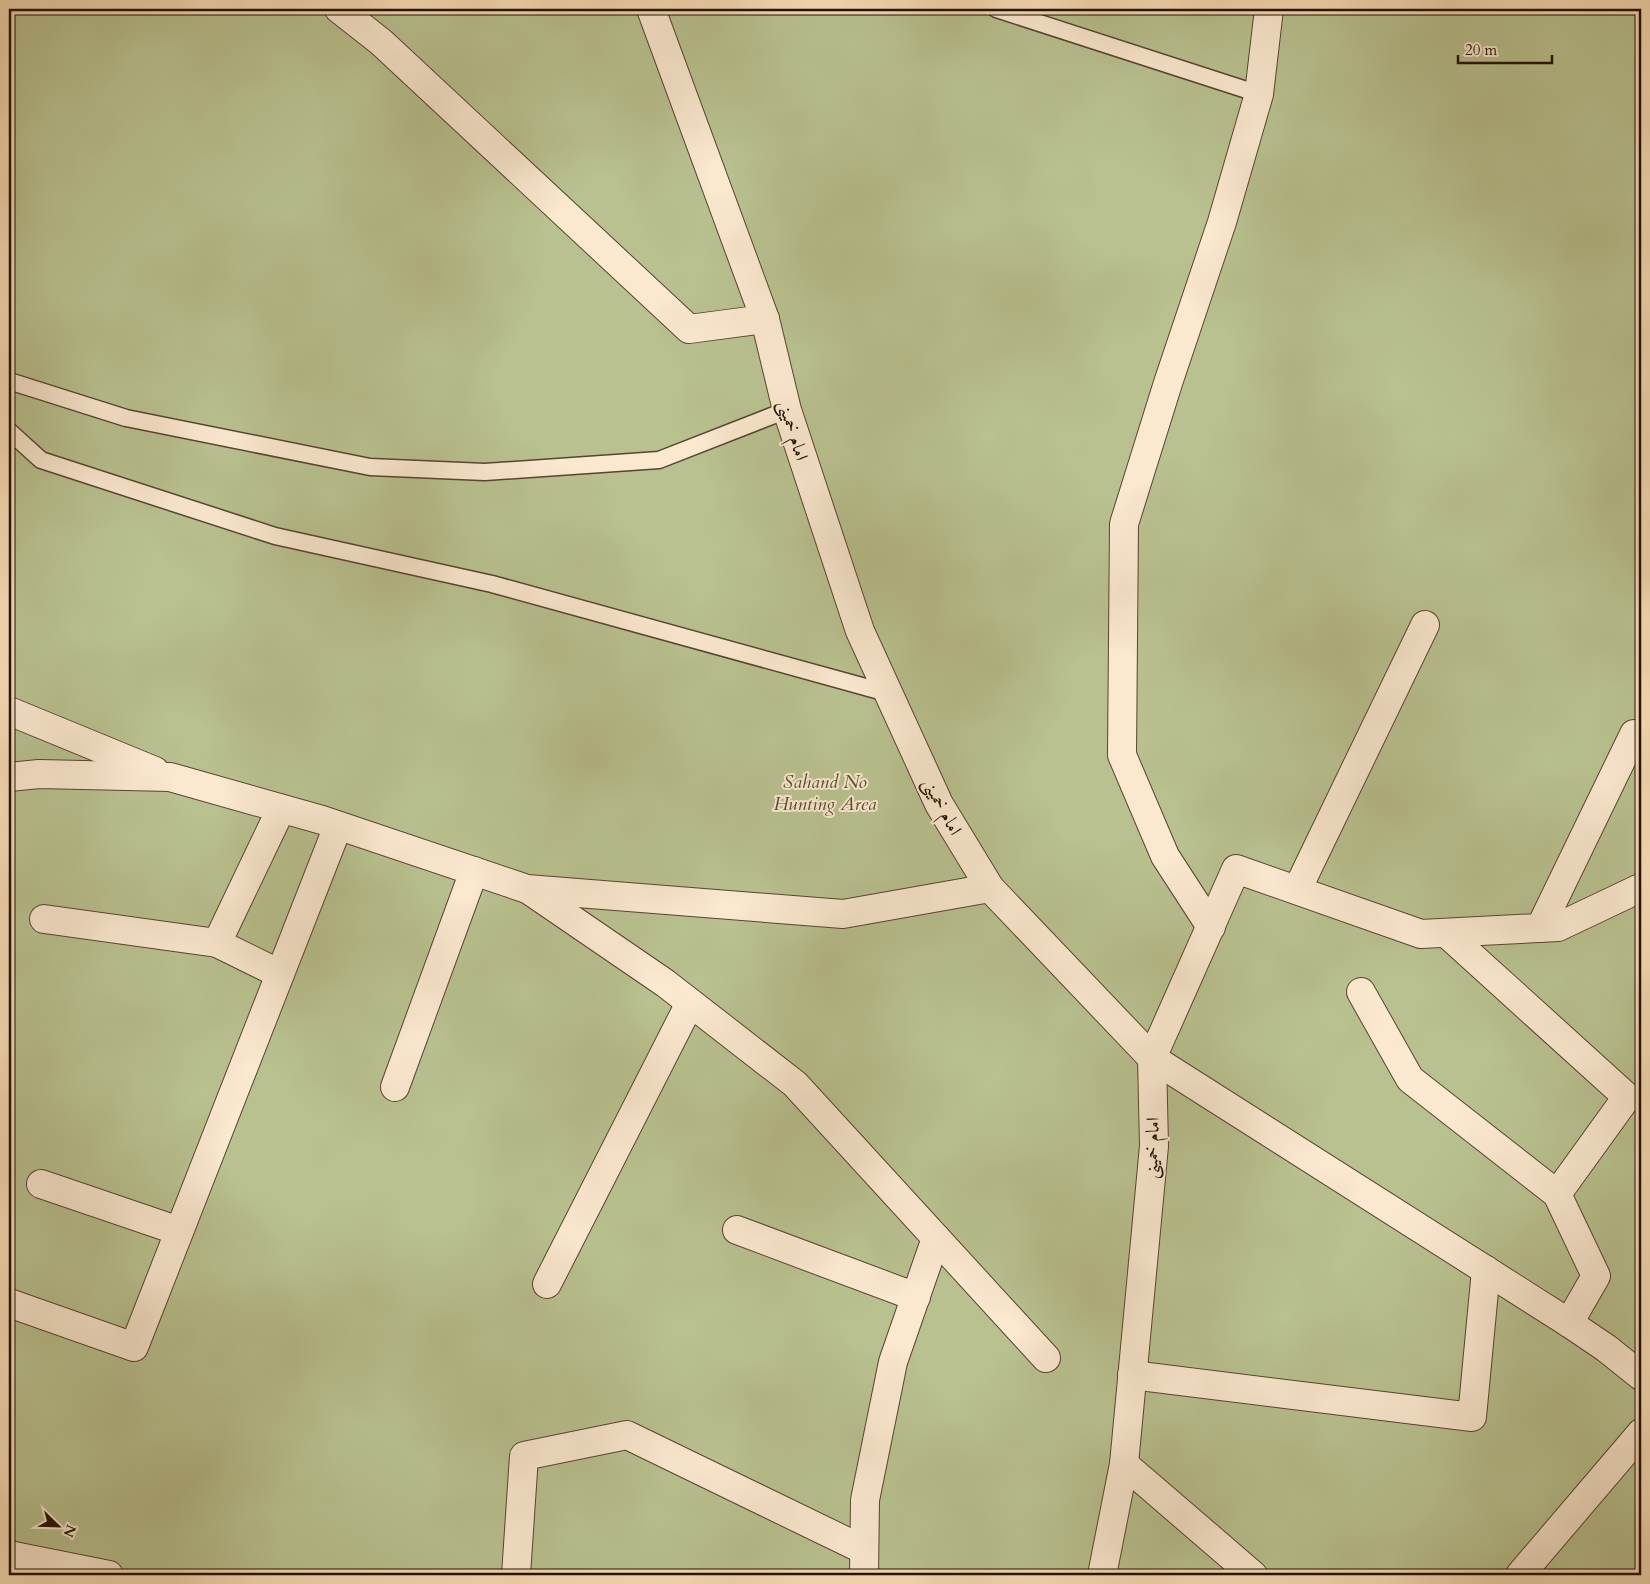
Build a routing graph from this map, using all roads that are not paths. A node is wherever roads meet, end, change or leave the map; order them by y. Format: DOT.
graph roads {
  1 [pos="339,9"];
  2 [pos="651,9"];
  3 [pos="996,9"];
  4 [pos="1269,9"];
  5 [pos="1259,94"];
  6 [pos="765,319"];
  7 [pos="9,381"];
  8 [pos="787,410"];
  9 [pos="9,431"];
  10 [pos="1425,625"];
  11 [pos="887,693"];
  12 [pos="9,711"];
  13 [pos="1634,734"];
  14 [pos="9,777"];
  15 [pos="170,777"];
  16 [pos="281,809"];
  17 [pos="338,826"];
  18 [pos="474,871"];
  19 [pos="990,888"];
  20 [pos="527,889"];
  21 [pos="1297,890"];
  22 [pos="1641,890"];
  23 [pos="44,919"];
  24 [pos="1211,927"];
  25 [pos="1540,928"];
  26 [pos="1446,932"];
  27 [pos="218,943"];
  28 [pos="280,974"];
  29 [pos="1361,992"];
  30 [pos="690,1003"];
  31 [pos="1152,1058"];
  32 [pos="395,1087"];
  33 [pos="41,1184"];
  34 [pos="1557,1194"];
  35 [pos="737,1230"];
  36 [pos="179,1231"];
  37 [pos="936,1238"];
  38 [pos="1486,1270"];
  39 [pos="547,1284"];
  40 [pos="916,1297"];
  41 [pos="9,1303"];
  42 [pos="1569,1323"];
  43 [pos="1046,1358"];
  44 [pos="1132,1375"];
  45 [pos="1641,1376"];
  46 [pos="1641,1433"];
  47 [pos="1124,1464"];
  48 [pos="9,1555"];
  49 [pos="864,1562"];
  50 [pos="109,1575"];
  51 [pos="516,1575"];
  52 [pos="1102,1575"];
  53 [pos="1253,1575"];
  54 [pos="1520,1575"];
  1 -- 6 [label="street"];
  2 -- 6 [label="street, امام خمینی"];
  3 -- 5 [label="lane"];
  4 -- 5 [label="street"];
  5 -- 24 [label="street"];
  6 -- 8 [label="street, امام خمینی"];
  7 -- 8 [label="lane"];
  8 -- 11 [label="street, امام خمینی"];
  9 -- 11 [label="lane"];
  10 -- 21 [label="street"];
  11 -- 19 [label="street, امام خمینی"];
  12 -- 15 [label="street"];
  13 -- 25 [label="street"];
  14 -- 15 [label="street"];
  15 -- 16 [label="street"];
  16 -- 17 [label="street"];
  16 -- 27 [label="street"];
  17 -- 18 [label="street"];
  17 -- 28 [label="street"];
  18 -- 20 [label="street"];
  18 -- 32 [label="street"];
  19 -- 20 [label="street"];
  19 -- 31 [label="street, امام خمینی"];
  20 -- 30 [label="street"];
  21 -- 24 [label="street"];
  21 -- 26 [label="street"];
  22 -- 25 [label="street"];
  23 -- 27 [label="street"];
  24 -- 31 [label="street"];
  25 -- 26 [label="street"];
  26 -- 34 [label="street"];
  27 -- 28 [label="street"];
  28 -- 36 [label="street"];
  29 -- 34 [label="street"];
  30 -- 37 [label="street"];
  30 -- 39 [label="street"];
  31 -- 38 [label="street"];
  31 -- 44 [label="street, امام خمینی"];
  33 -- 36 [label="street"];
  34 -- 42 [label="street"];
  35 -- 40 [label="street"];
  36 -- 41 [label="street"];
  37 -- 40 [label="street"];
  37 -- 43 [label="street"];
  38 -- 42 [label="street"];
  38 -- 44 [label="street"];
  40 -- 49 [label="street"];
  42 -- 45 [label="street"];
  44 -- 47 [label="street, امام خمینی"];
  46 -- 54 [label="street"];
  47 -- 52 [label="street, امام خمینی"];
  47 -- 53 [label="street"];
  48 -- 50 [label="street"];
  49 -- 51 [label="street"];
}
